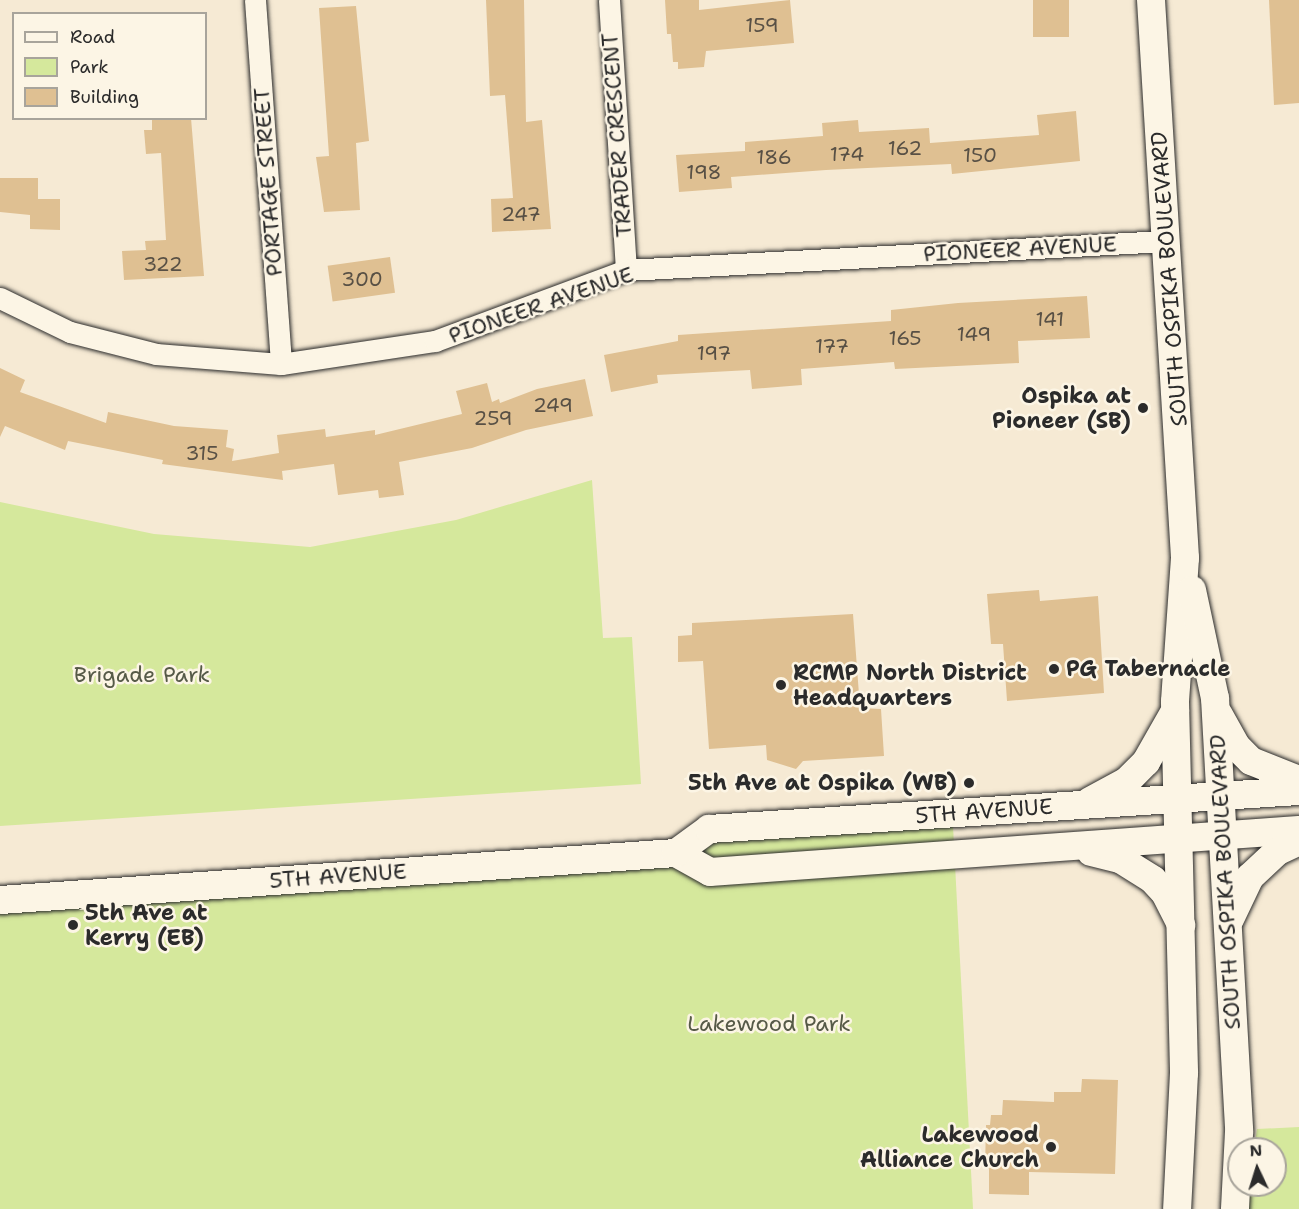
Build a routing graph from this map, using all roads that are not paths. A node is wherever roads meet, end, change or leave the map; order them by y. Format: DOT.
graph roads {
  1 [pos="255,0"];
  2 [pos="609,0"];
  3 [pos="1151,0"];
  4 [pos="1166,241"];
  5 [pos="626,270"];
  6 [pos="0,298"];
  7 [pos="281,364"];
  8 [pos="1185,558"];
  9 [pos="1215,708"];
  10 [pos="1175,711"];
  11 [pos="1299,780"];
  12 [pos="1299,790"];
  13 [pos="1220,796"];
  14 [pos="1179,799"];
  15 [pos="1082,805"];
  16 [pos="1299,830"];
  17 [pos="1224,835"];
  18 [pos="1181,839"];
  19 [pos="1299,841"];
  20 [pos="1066,847"];
  21 [pos="676,853"];
  22 [pos="0,900"];
  23 [pos="1228,924"];
  24 [pos="1182,929"];
  25 [pos="1177,1209"];
  26 [pos="1235,1209"];
  1 -- 7 [label="street, PORTAGE STREET"];
  2 -- 5 [label="street, TRADER CRESCENT"];
  3 -- 4 [label="main road, SOUTH OSPIKA BOULEVARD"];
  4 -- 5 [label="street, PIONEER AVENUE"];
  4 -- 8 [label="main road, SOUTH OSPIKA BOULEVARD"];
  5 -- 7 [label="street, PIONEER AVENUE"];
  6 -- 7 [label="street, PIONEER AVENUE"];
  8 -- 9 [label="main road, SOUTH OSPIKA BOULEVARD"];
  8 -- 10 [label="main road, SOUTH OSPIKA BOULEVARD"];
  9 -- 11 [label="main road"];
  9 -- 13 [label="main road, SOUTH OSPIKA BOULEVARD"];
  10 -- 14 [label="main road, SOUTH OSPIKA BOULEVARD"];
  10 -- 15 [label="main road"];
  12 -- 13 [label="main road, 5TH AVENUE"];
  13 -- 14 [label="main road, 5TH AVENUE"];
  13 -- 17 [label="main road, SOUTH OSPIKA BOULEVARD"];
  14 -- 15 [label="main road, 5TH AVENUE"];
  14 -- 18 [label="main road, SOUTH OSPIKA BOULEVARD"];
  15 -- 21 [label="main road, 5TH AVENUE"];
  16 -- 17 [label="main road, 5TH AVENUE"];
  17 -- 18 [label="main road, 5TH AVENUE"];
  17 -- 23 [label="main road, SOUTH OSPIKA BOULEVARD"];
  18 -- 20 [label="main road, 5TH AVENUE"];
  18 -- 24 [label="main road, SOUTH OSPIKA BOULEVARD"];
  19 -- 23 [label="main road"];
  20 -- 21 [label="main road, 5TH AVENUE"];
  20 -- 24 [label="main road"];
  21 -- 22 [label="main road, 5TH AVENUE"];
  23 -- 26 [label="main road, SOUTH OSPIKA BOULEVARD"];
  24 -- 25 [label="main road, SOUTH OSPIKA BOULEVARD"];
}
